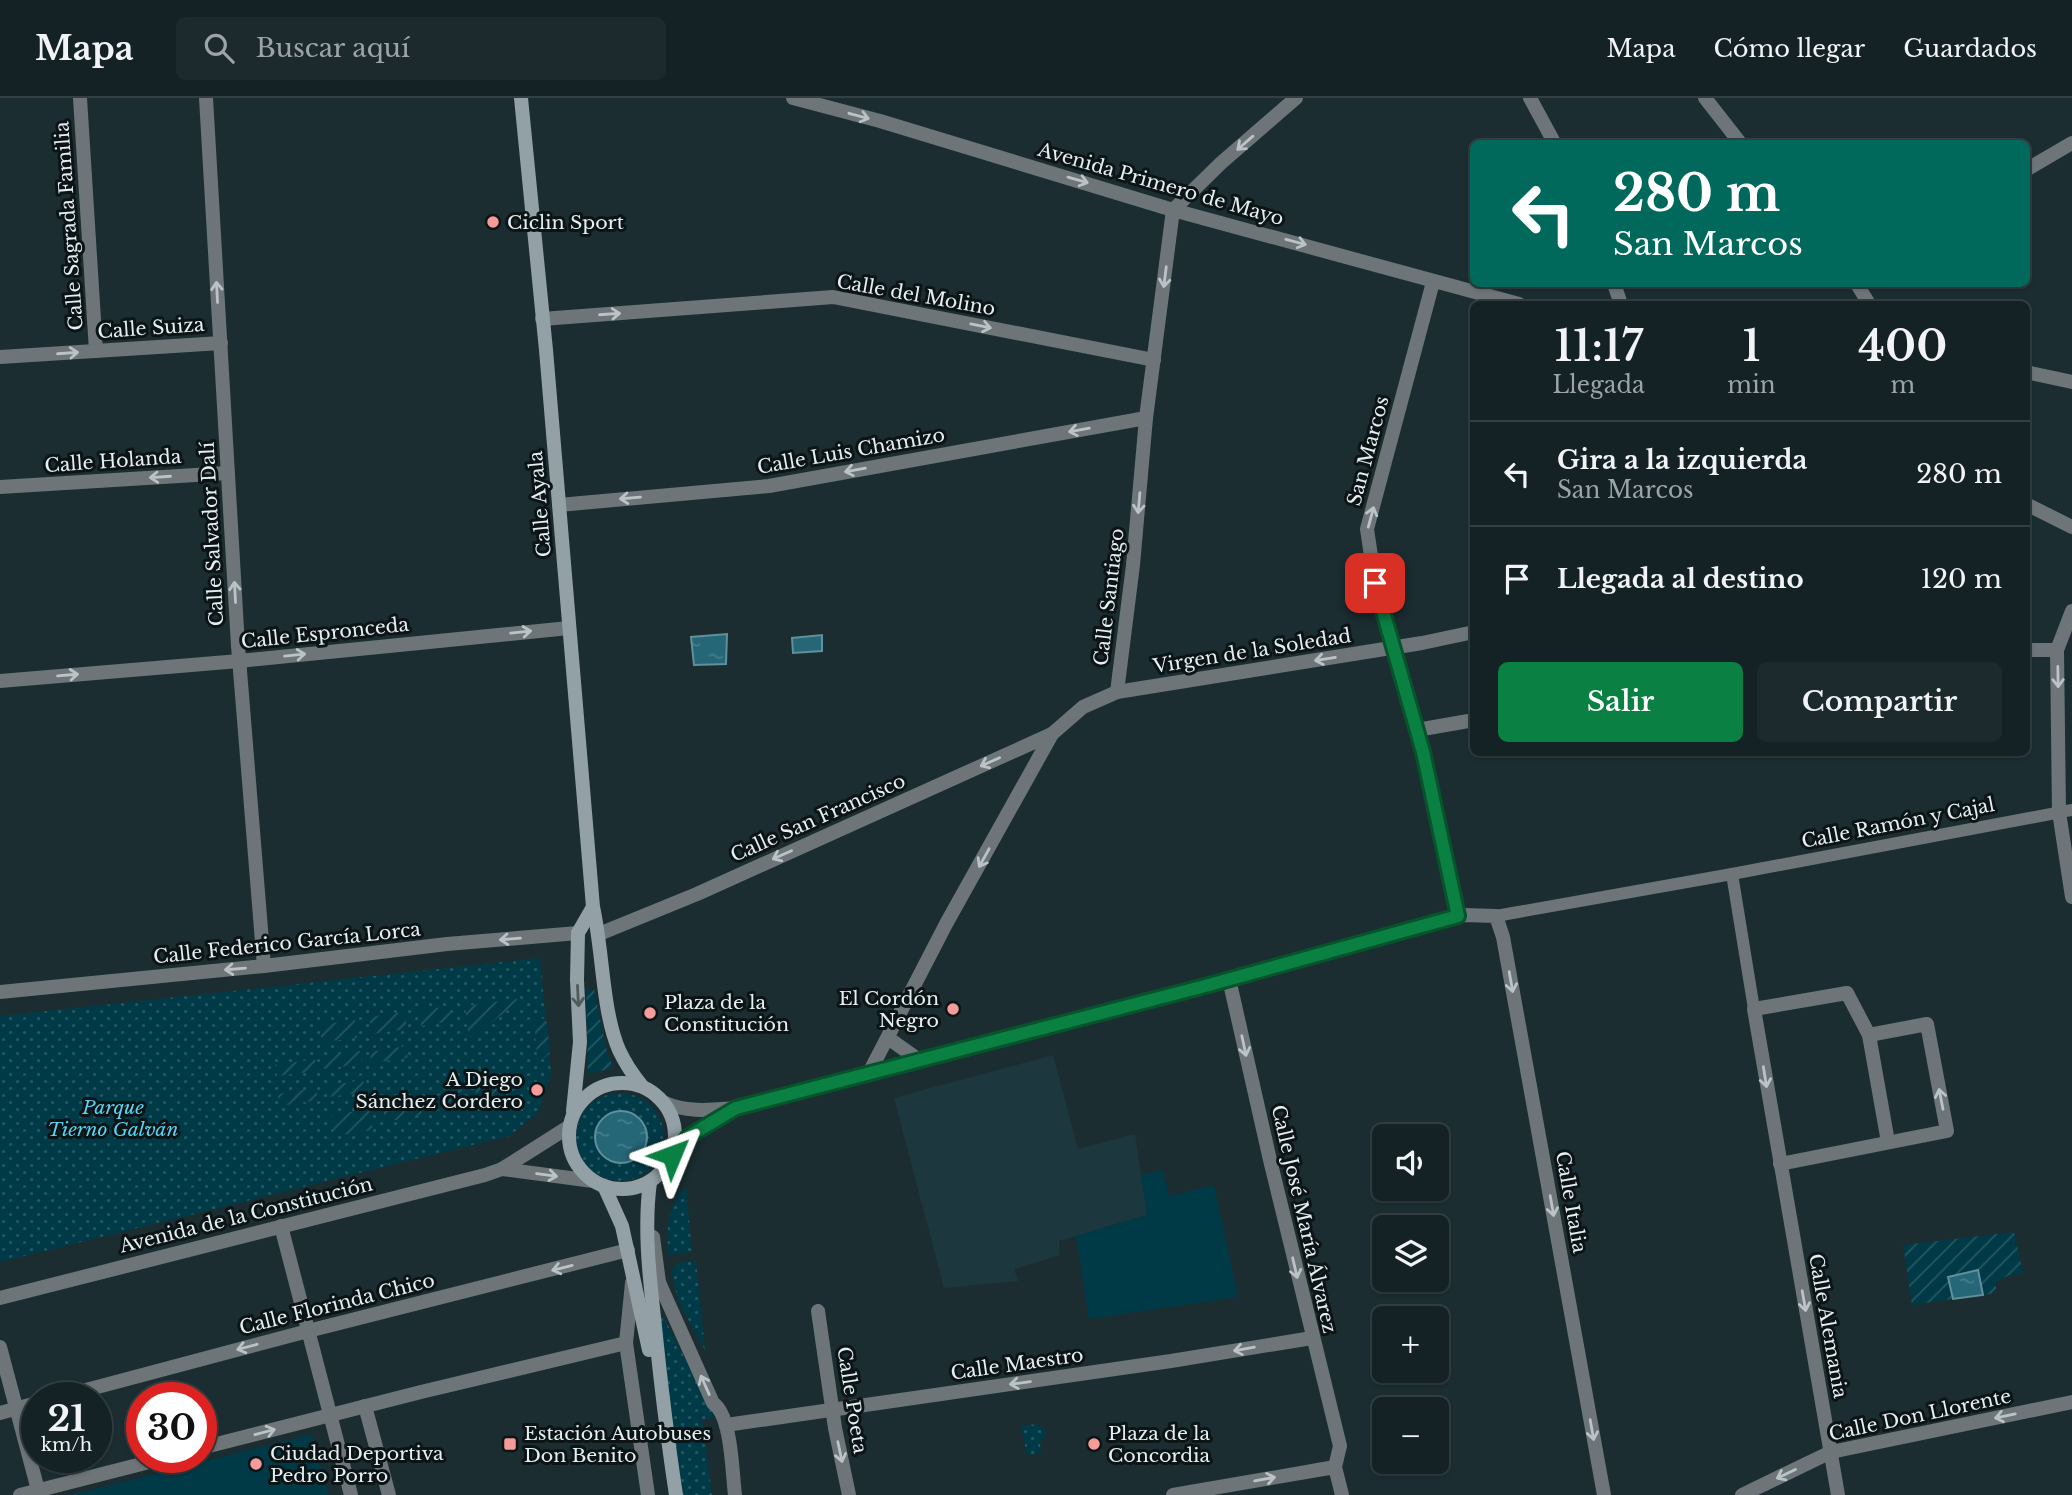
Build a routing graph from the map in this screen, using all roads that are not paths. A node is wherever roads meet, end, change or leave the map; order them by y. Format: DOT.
graph roads {
  1 [pos="80,98"];
  2 [pos="206,98"];
  3 [pos="521,98"];
  4 [pos="793,98"];
  5 [pos="1296,98"];
  6 [pos="1530,98"];
  7 [pos="1705,98"];
  8 [pos="1553,140"];
  9 [pos="1738,140"];
  10 [pos="2072,143"];
  11 [pos="2030,168"];
  12 [pos="1173,210"];
  13 [pos="1433,282"];
  14 [pos="1507,301"];
  15 [pos="542,320"];
  16 [pos="220,343"];
  17 [pos="96,351"];
  18 [pos="0,357"];
  19 [pos="1154,360"];
  20 [pos="2030,373"];
  21 [pos="2072,382"];
  22 [pos="1146,418"];
  23 [pos="228,473"];
  24 [pos="0,487"];
  25 [pos="559,505"];
  26 [pos="2030,505"];
  27 [pos="2072,527"];
  28 [pos="2072,611"];
  29 [pos="569,628"];
  30 [pos="1470,633"];
  31 [pos="1393,648"];
  32 [pos="2030,650"];
  33 [pos="2057,650"];
  34 [pos="239,661"];
  35 [pos="0,681"];
  36 [pos="1117,692"];
  37 [pos="1470,721"];
  38 [pos="1417,730"];
  39 [pos="1052,734"];
  40 [pos="2065,811"];
  41 [pos="1731,874"];
  42 [pos="2072,897"];
  43 [pos="593,907"];
  44 [pos="1458,916"];
  45 [pos="1496,916"];
  46 [pos="578,933"];
  47 [pos="599,934"];
  48 [pos="264,966"];
  49 [pos="1229,979"];
  50 [pos="0,992"];
  51 [pos="1754,1009"];
  52 [pos="1869,1035"];
  53 [pos="888,1038"];
  54 [pos="919,1060"];
  55 [pos="869,1073"];
  56 [pos="642,1086"];
  57 [pos="663,1102"];
  58 [pos="736,1108"];
  59 [pos="571,1120"];
  60 [pos="1888,1142"];
  61 [pos="672,1155"];
  62 [pos="1780,1164"];
  63 [pos="502,1170"];
  64 [pos="650,1182"];
  65 [pos="598,1184"];
  66 [pos="647,1202"];
  67 [pos="281,1226"];
  68 [pos="628,1250"];
  69 [pos="633,1271"];
  70 [pos="0,1298"];
  71 [pos="818,1311"];
  72 [pos="308,1331"];
  73 [pos="1312,1338"];
  74 [pos="626,1343"];
  75 [pos="0,1347"];
  76 [pos="112,1383"];
  77 [pos="2072,1402"];
  78 [pos="365,1406"];
  79 [pos="21,1408"];
  80 [pos="17,1409"];
  81 [pos="833,1410"];
  82 [pos="0,1413"];
  83 [pos="329,1415"];
  84 [pos="726,1425"];
  85 [pos="667,1436"];
  86 [pos="217,1444"];
  87 [pos="1831,1452"];
  88 [pos="1335,1467"];
  89 [pos="126,1468"];
  90 [pos="38,1490"];
  91 [pos="20,1495"];
  92 [pos="351,1495"];
  93 [pos="389,1495"];
  94 [pos="649,1495"];
  95 [pos="676,1495"];
  96 [pos="736,1495"];
  97 [pos="849,1495"];
  98 [pos="1174,1495"];
  99 [pos="1342,1495"];
  100 [pos="1604,1495"];
  101 [pos="1742,1495"];
  102 [pos="1838,1495"];
  1 -- 17 [label="street, Calle Sagrada Familia"];
  16 -- 2 [label="street, Calle Salvador Dalí, one-way"];
  3 -- 15 [label="main road, Calle Ayala"];
  4 -- 12 [label="street, Avenida Primero de Mayo, one-way"];
  5 -- 12 [label="street, one-way"];
  6 -- 8 [label="street"];
  7 -- 9 [label="street"];
  10 -- 11 [label="street"];
  12 -- 13 [label="street, Avenida Primero de Mayo, one-way"];
  12 -- 19 [label="street, Calle Santiago, one-way"];
  13 -- 14 [label="street, Avenida Primero de Mayo"];
  31 -- 13 [label="street, San Marcos, one-way"];
  15 -- 19 [label="street, Calle del Molino, one-way"];
  15 -- 25 [label="main road, Calle Ayala"];
  16 -- 17 [label="street, Calle Suiza"];
  16 -- 23 [label="street, Calle Salvador Dalí"];
  18 -- 17 [label="street, Calle Suiza, one-way"];
  19 -- 22 [label="street, Calle Santiago"];
  20 -- 21 [label="street"];
  22 -- 25 [label="street, Calle Luis Chamizo, one-way"];
  22 -- 36 [label="street, Calle Santiago, one-way"];
  23 -- 24 [label="street, Calle Holanda, one-way"];
  34 -- 23 [label="street, Calle Salvador Dalí, one-way"];
  25 -- 29 [label="main road, Calle Ayala"];
  26 -- 27 [label="street"];
  28 -- 33 [label="street"];
  34 -- 29 [label="street, Calle Espronceda, one-way"];
  29 -- 43 [label="main road, Calle Ayala"];
  30 -- 31 [label="street, Virgen de la Soledad"];
  31 -- 36 [label="street, Virgen de la Soledad, one-way"];
  31 -- 38 [label="street, San Marcos"];
  32 -- 33 [label="street"];
  33 -- 40 [label="street, one-way"];
  35 -- 34 [label="street, Calle Espronceda, one-way"];
  34 -- 48 [label="street, Calle Salvador Dalí"];
  36 -- 39 [label="street, Calle Santiago"];
  37 -- 38 [label="street"];
  38 -- 44 [label="street, San Marcos"];
  39 -- 47 [label="street, Calle San Francisco, one-way"];
  39 -- 53 [label="street, Calle Santiago, one-way"];
  40 -- 41 [label="street, Calle Ramón y Cajal"];
  40 -- 42 [label="street"];
  41 -- 45 [label="street"];
  41 -- 51 [label="street, Calle Alemania"];
  43 -- 46 [label="main road"];
  43 -- 47 [label="main road, Calle Ayala"];
  44 -- 45 [label="street"];
  44 -- 49 [label="street"];
  45 -- 100 [label="street, Calle Italia, one-way"];
  46 -- 48 [label="street, Calle Federico García Lorca, one-way"];
  46 -- 59 [label="main road, one-way"];
  47 -- 56 [label="main road, Calle Ayala"];
  48 -- 50 [label="street, Calle Federico García Lorca, one-way"];
  49 -- 54 [label="street"];
  49 -- 73 [label="street, Calle José María Álvarez, one-way"];
  51 -- 52 [label="street"];
  51 -- 62 [label="street, Calle Alemania, one-way"];
  52 -- 60 [label="street"];
  60 -- 52 [label="street, one-way"];
  53 -- 54 [label="street"];
  53 -- 55 [label="street, Calle Santiago"];
  54 -- 55 [label="street"];
  55 -- 58 [label="street"];
  56 -- 57 [label="main road"];
  56 -- 59 [label="main road"];
  57 -- 58 [label="street"];
  57 -- 61 [label="main road"];
  58 -- 61 [label="street"];
  59 -- 63 [label="street"];
  59 -- 65 [label="main road"];
  60 -- 62 [label="street"];
  61 -- 64 [label="main road"];
  62 -- 87 [label="street, Calle Alemania, one-way"];
  63 -- 65 [label="street, one-way"];
  63 -- 67 [label="street, Avenida de la Constitución"];
  64 -- 65 [label="main road"];
  64 -- 66 [label="main road"];
  65 -- 68 [label="main road"];
  84 -- 66 [label="street, one-way"];
  66 -- 85 [label="main road"];
  67 -- 70 [label="street, Avenida de la Constitución"];
  67 -- 72 [label="street"];
  68 -- 69 [label="main road"];
  68 -- 72 [label="street, Calle Florinda Chico, one-way"];
  69 -- 74 [label="street"];
  69 -- 85 [label="main road"];
  71 -- 81 [label="street, Calle Poeta"];
  72 -- 76 [label="street, Calle Florinda Chico, one-way"];
  72 -- 83 [label="street"];
  73 -- 81 [label="street, Calle Maestro, one-way"];
  73 -- 88 [label="street, Calle José María Álvarez"];
  74 -- 78 [label="street"];
  74 -- 94 [label="street"];
  75 -- 80 [label="street"];
  77 -- 87 [label="street, Calle Don Llorente, one-way"];
  78 -- 83 [label="street"];
  78 -- 93 [label="street"];
  79 -- 80 [label="street"];
  80 -- 82 [label="street"];
  80 -- 90 [label="street"];
  81 -- 84 [label="street, Calle Maestro"];
  81 -- 97 [label="street, Calle Poeta, one-way"];
  86 -- 83 [label="street, one-way"];
  83 -- 92 [label="street"];
  84 -- 96 [label="street"];
  85 -- 95 [label="main road"];
  87 -- 101 [label="street, Calle Don Llorente, one-way"];
  87 -- 102 [label="street, Calle Alemania"];
  98 -- 88 [label="street, one-way"];
  88 -- 99 [label="street, Calle José María Álvarez"];
  89 -- 90 [label="street"];
  90 -- 91 [label="street"];
}
